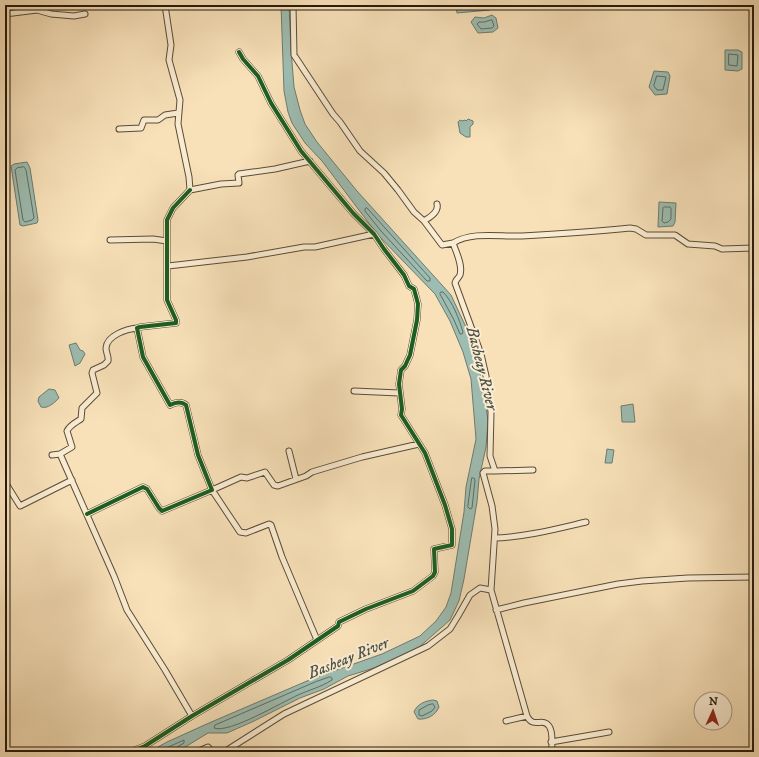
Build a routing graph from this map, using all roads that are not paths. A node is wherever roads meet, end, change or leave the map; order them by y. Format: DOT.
graph roads {
  1 [pos="166,5"];
  2 [pos="293,5"];
  3 [pos="5,14"];
  4 [pos="85,14"];
  5 [pos="240,52"];
  6 [pos="178,113"];
  7 [pos="118,129"];
  8 [pos="310,161"];
  9 [pos="190,190"];
  10 [pos="437,204"];
  11 [pos="424,221"];
  12 [pos="374,234"];
  13 [pos="110,240"];
  14 [pos="167,242"];
  15 [pos="453,243"];
  16 [pos="754,248"];
  17 [pos="168,266"];
  18 [pos="137,328"];
  19 [pos="354,391"];
  20 [pos="399,393"];
  21 [pos="419,444"];
  22 [pos="289,451"];
  23 [pos="60,454"];
  24 [pos="52,455"];
  25 [pos="533,470"];
  26 [pos="495,472"];
  27 [pos="296,479"];
  28 [pos="72,480"];
  29 [pos="5,482"];
  30 [pos="212,490"];
  31 [pos="87,514"];
  32 [pos="586,522"];
  33 [pos="495,538"];
  34 [pos="754,577"];
  35 [pos="491,590"];
  36 [pos="496,610"];
  37 [pos="317,640"];
  38 [pos="192,716"];
  39 [pos="527,716"];
  40 [pos="506,721"];
  41 [pos="609,732"];
  42 [pos="551,742"];
  43 [pos="130,752"];
  44 [pos="196,752"];
  45 [pos="213,752"];
  46 [pos="224,752"];
  47 [pos="552,752"];
  1 -- 6 [label="street"];
  2 -- 11 [label="street"];
  3 -- 4 [label="street"];
  5 -- 8 [label="street"];
  6 -- 7 [label="street"];
  6 -- 9 [label="street"];
  8 -- 9 [label="street"];
  8 -- 12 [label="street"];
  9 -- 14 [label="street"];
  10 -- 11 [label="street"];
  11 -- 15 [label="street"];
  12 -- 17 [label="street"];
  12 -- 20 [label="street"];
  13 -- 14 [label="street"];
  14 -- 17 [label="street"];
  15 -- 16 [label="street"];
  15 -- 26 [label="street"];
  17 -- 18 [label="street"];
  18 -- 23 [label="street"];
  18 -- 30 [label="street"];
  19 -- 20 [label="street"];
  20 -- 21 [label="street"];
  21 -- 27 [label="street"];
  21 -- 37 [label="street"];
  22 -- 27 [label="street"];
  23 -- 24 [label="street"];
  23 -- 28 [label="street"];
  25 -- 26 [label="street"];
  26 -- 33 [label="street"];
  27 -- 30 [label="street"];
  28 -- 29 [label="street"];
  28 -- 31 [label="street"];
  30 -- 31 [label="street"];
  30 -- 37 [label="street"];
  31 -- 38 [label="street"];
  32 -- 33 [label="street"];
  33 -- 35 [label="street"];
  34 -- 36 [label="street"];
  35 -- 36 [label="street"];
  35 -- 46 [label="street"];
  36 -- 39 [label="street"];
  37 -- 38 [label="street"];
  38 -- 43 [label="street"];
  39 -- 40 [label="street"];
  39 -- 42 [label="street"];
  41 -- 42 [label="street"];
  42 -- 47 [label="street"];
  44 -- 45 [label="street"];
}
